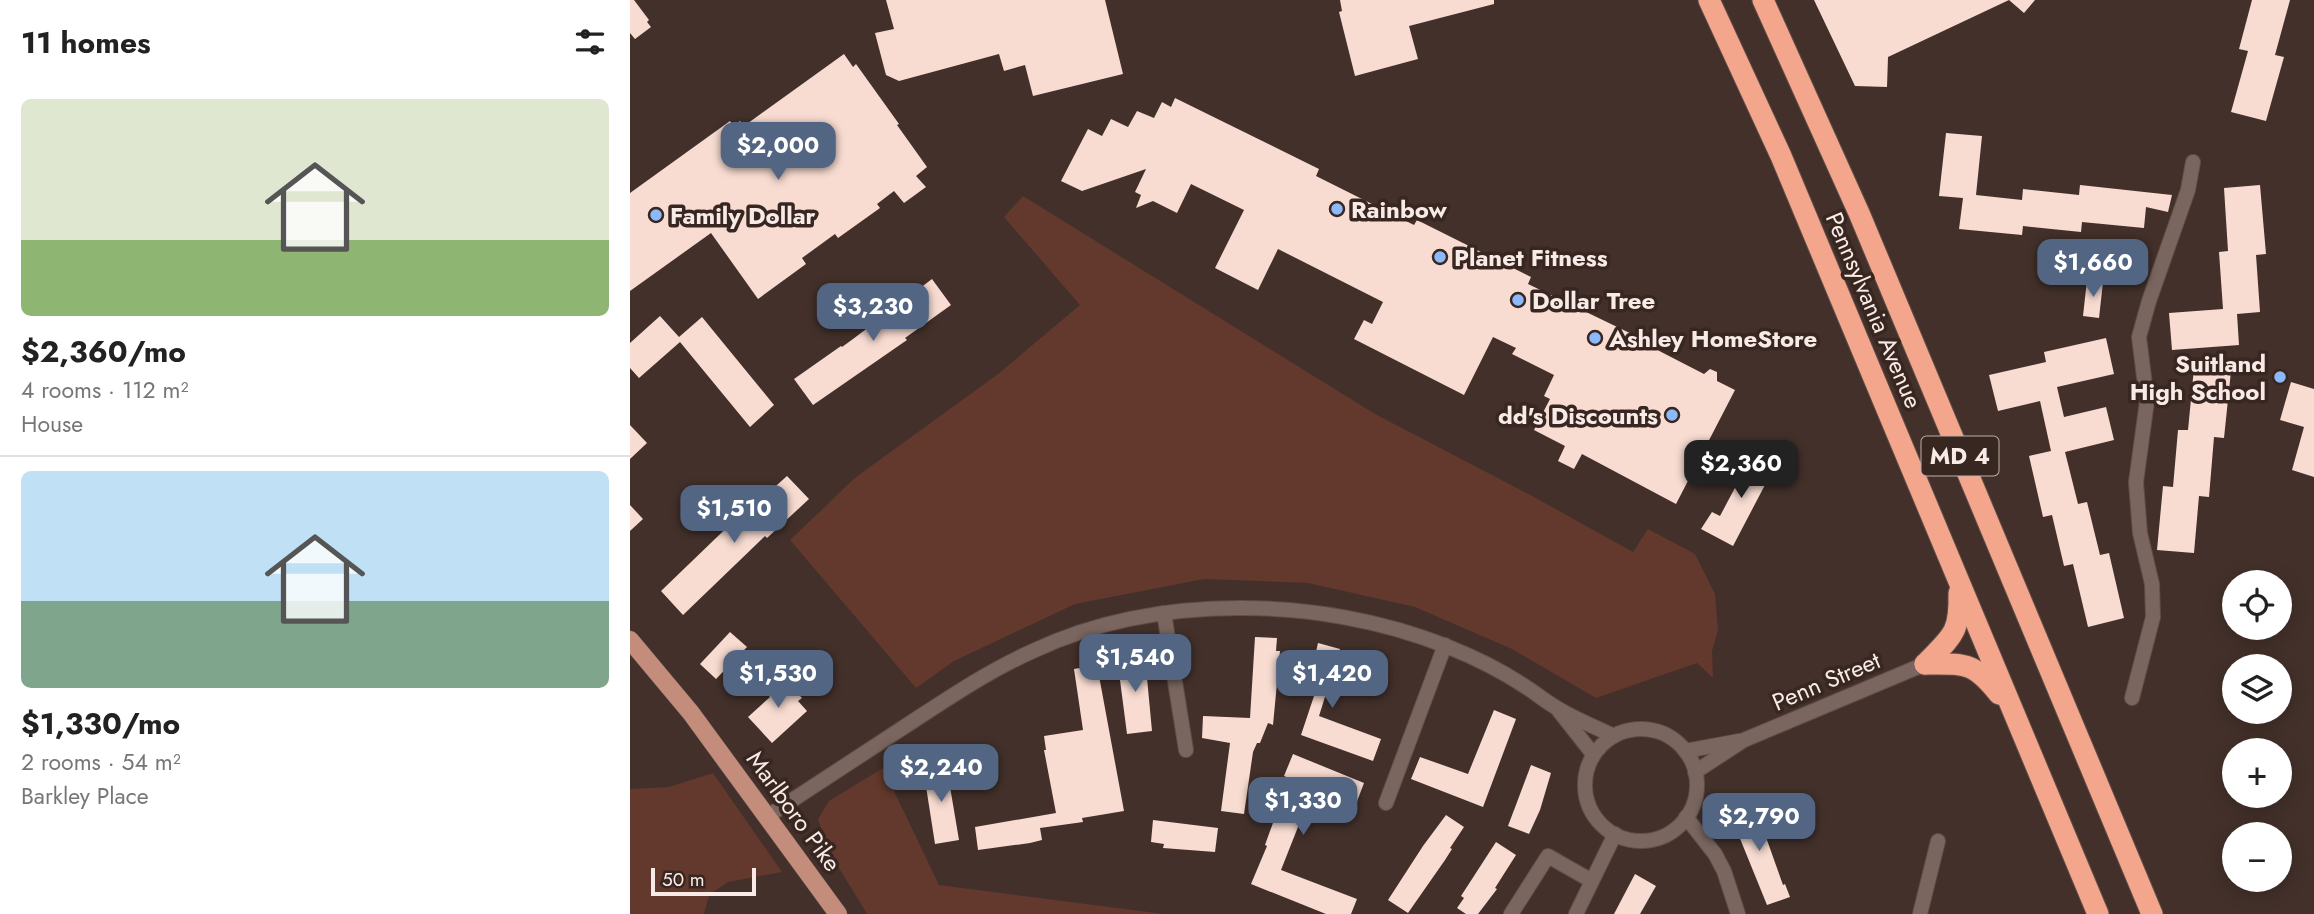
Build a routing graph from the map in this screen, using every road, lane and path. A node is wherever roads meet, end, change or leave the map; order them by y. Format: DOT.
graph roads {
  1 [pos="1709,0"];
  2 [pos="1763,0"];
  3 [pos="2193,162"];
  4 [pos="1958,580"];
  5 [pos="1164,613"];
  6 [pos="630,640"];
  7 [pos="1445,645"];
  8 [pos="1925,664"];
  9 [pos="2132,698"];
  10 [pos="1556,708"];
  11 [pos="2015,715"];
  12 [pos="1614,736"];
  13 [pos="1744,740"];
  14 [pos="1186,750"];
  15 [pos="1685,751"];
  16 [pos="1593,754"];
  17 [pos="1695,772"];
  18 [pos="1386,803"];
  19 [pos="768,816"];
  20 [pos="1686,817"];
  21 [pos="1615,834"];
  22 [pos="1938,841"];
  23 [pos="1592,881"];
  24 [pos="838,914"];
  25 [pos="1511,914"];
  26 [pos="1576,914"];
  27 [pos="1738,914"];
  28 [pos="1920,914"];
  29 [pos="2098,914"];
  30 [pos="2152,914"];
  1 -- 4 [label="highway, Pennsylvania Avenue / MD 4"];
  2 -- 30 [label="highway, Pennsylvania Avenue / MD 4"];
  3 -- 9 [label="street"];
  4 -- 8 [label="highway"];
  4 -- 11 [label="highway, Pennsylvania Avenue / MD 4"];
  5 -- 7 [label="street"];
  5 -- 14 [label="street"];
  5 -- 19 [label="street"];
  6 -- 19 [label="main road, Marlboro Pike"];
  7 -- 10 [label="street"];
  7 -- 18 [label="street"];
  8 -- 11 [label="highway"];
  8 -- 13 [label="street, Penn Street"];
  10 -- 12 [label="street"];
  10 -- 16 [label="street"];
  11 -- 29 [label="highway, Pennsylvania Avenue / MD 4"];
  12 -- 15 [label="street"];
  12 -- 16 [label="street"];
  13 -- 15 [label="street, Penn Street"];
  13 -- 17 [label="street, Penn Street"];
  15 -- 17 [label="street"];
  16 -- 21 [label="street"];
  17 -- 20 [label="street"];
  19 -- 24 [label="main road, Marlboro Pike"];
  20 -- 21 [label="street"];
  20 -- 27 [label="street"];
  21 -- 23 [label="street"];
  22 -- 28 [label="street"];
  23 -- 25 [label="street"];
  23 -- 26 [label="street"];
}
